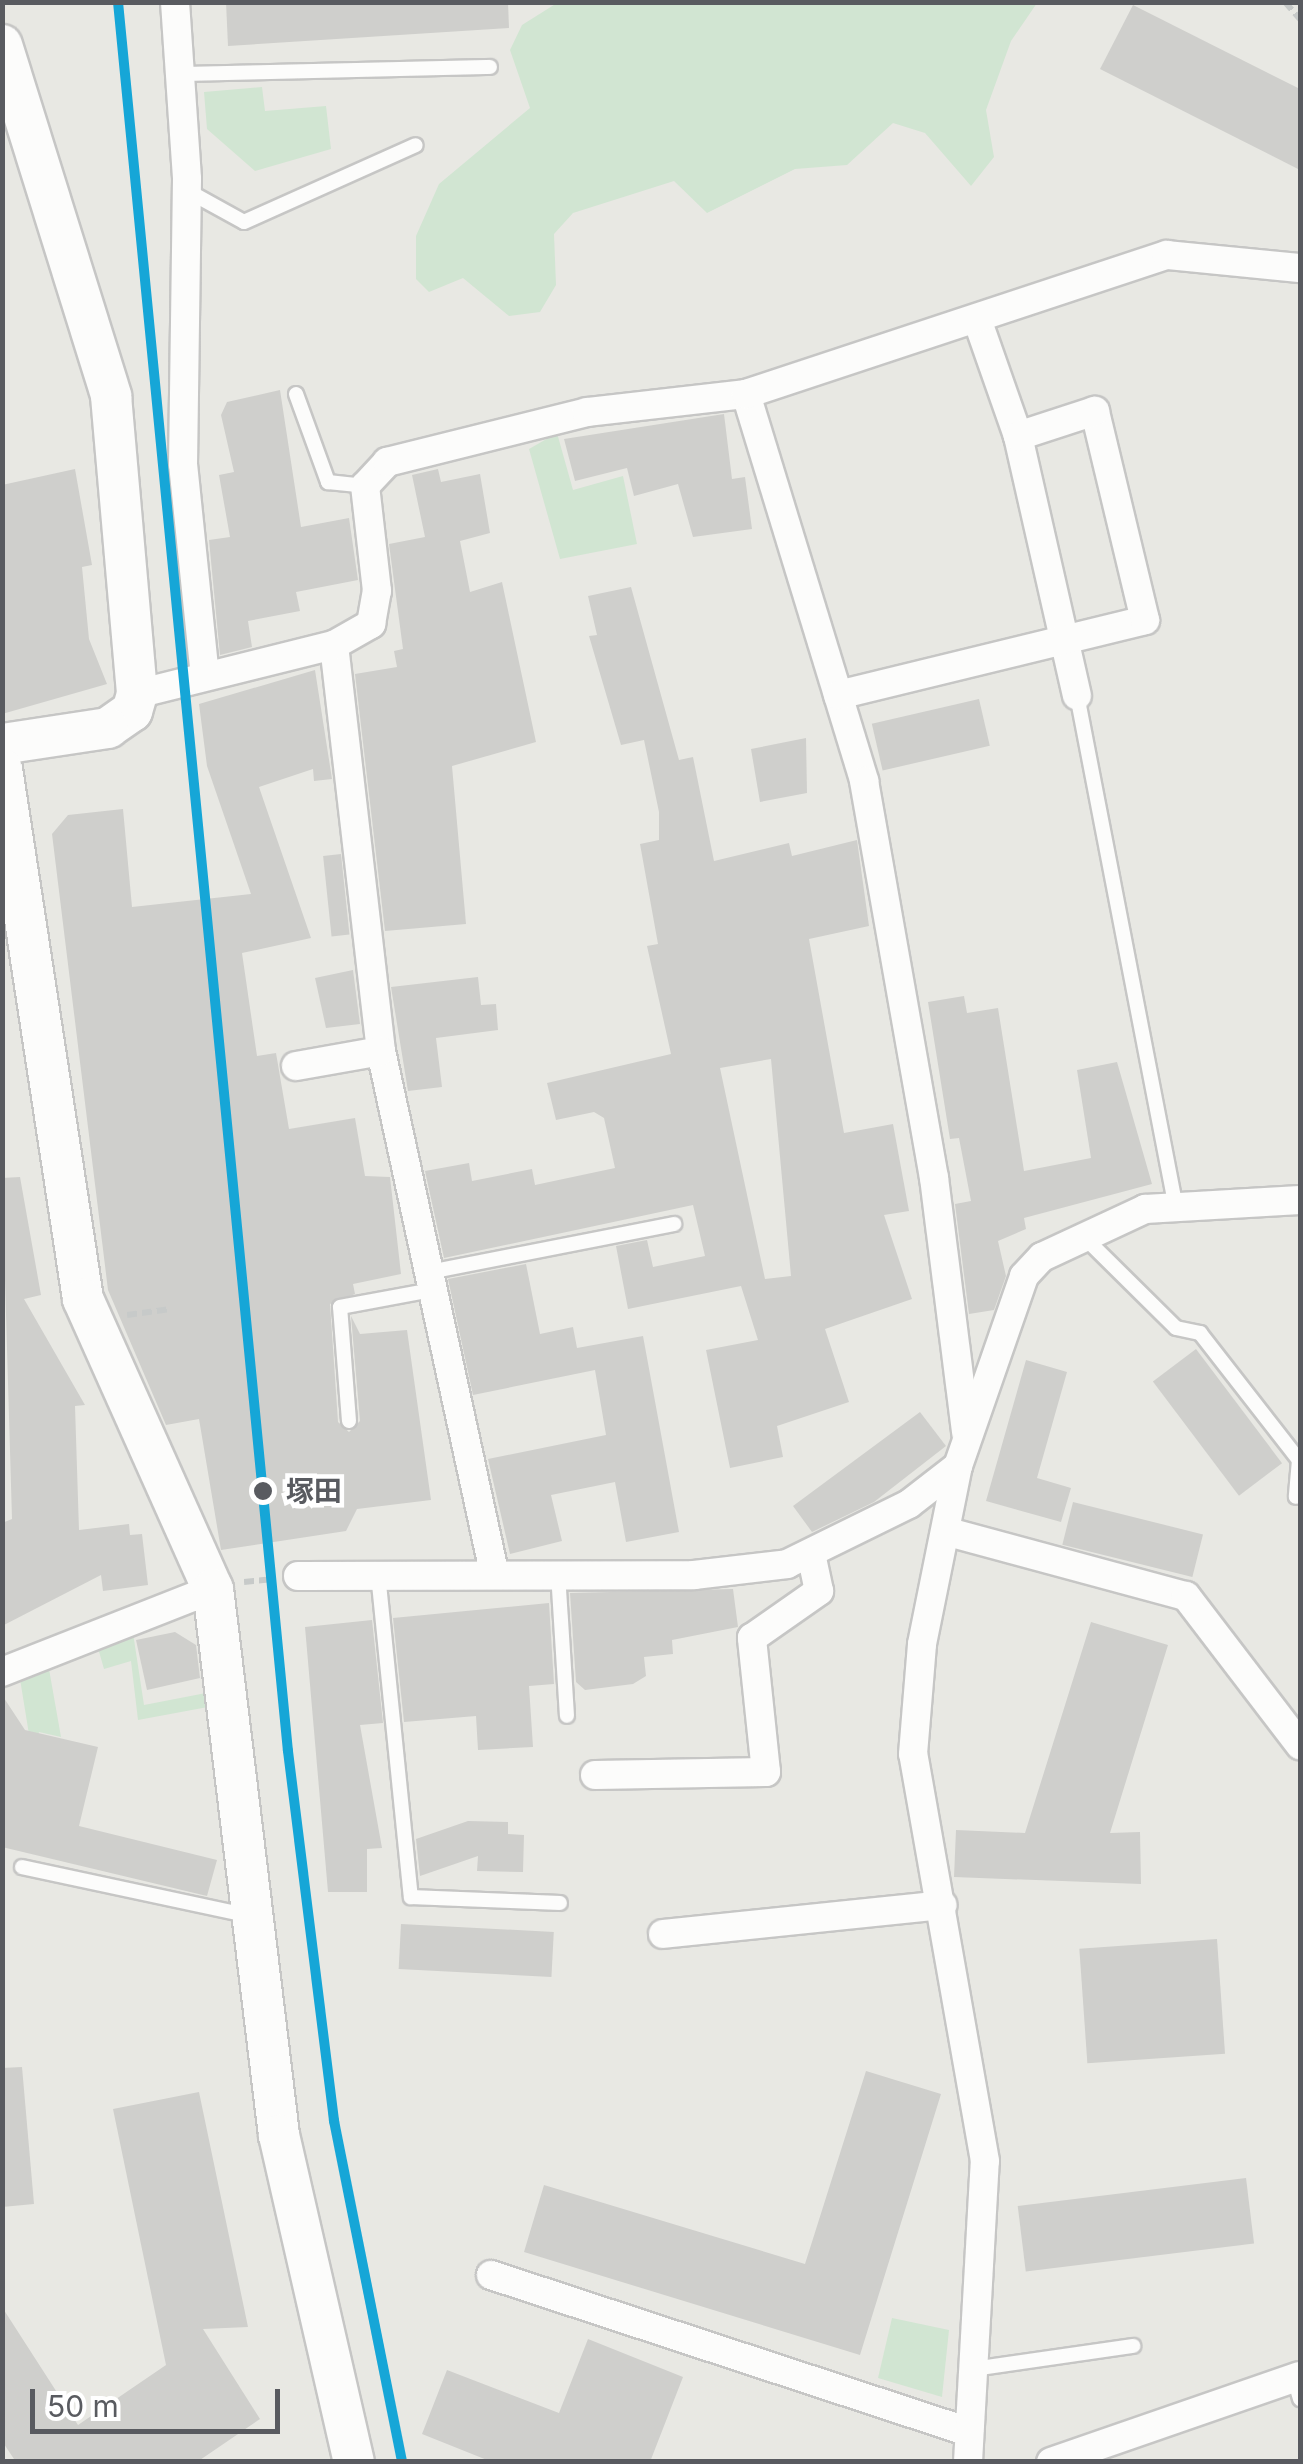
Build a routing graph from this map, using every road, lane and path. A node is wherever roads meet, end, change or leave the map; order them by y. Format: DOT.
graph roads {
  1 [pos="176,2"];
  2 [pos="1286,2"];
  3 [pos="1300,19"];
  4 [pos="2,45"];
  5 [pos="490,67"];
  6 [pos="180,74"];
  7 [pos="15,116"];
  8 [pos="416,145"];
  9 [pos="185,190"];
  10 [pos="1300,268"];
  11 [pos="978,319"];
  12 [pos="296,394"];
  13 [pos="746,394"];
  14 [pos="1018,436"];
  15 [pos="365,486"];
  16 [pos="1066,639"];
  17 [pos="334,644"];
  18 [pos="206,676"];
  19 [pos="136,694"];
  20 [pos="838,695"];
  21 [pos="1077,695"];
  22 [pos="2,744"];
  23 [pos="2,770"];
  24 [pos="381,1051"];
  25 [pos="296,1066"];
  26 [pos="1300,1200"];
  27 [pos="1174,1204"];
  28 [pos="674,1224"];
  29 [pos="1079,1232"];
  30 [pos="430,1281"];
  31 [pos="171,1310"];
  32 [pos="108,1318"];
  33 [pos="349,1421"];
  34 [pos="966,1438"];
  35 [pos="958,1466"];
  36 [pos="1296,1496"];
  37 [pos="948,1532"];
  38 [pos="812,1554"];
  39 [pos="494,1572"];
  40 [pos="558,1573"];
  41 [pos="378,1574"];
  42 [pos="298,1576"];
  43 [pos="213,1589"];
  44 [pos="2,1672"];
  45 [pos="567,1716"];
  46 [pos="1300,1745"];
  47 [pos="595,1776"];
  48 [pos="22,1867"];
  49 [pos="560,1903"];
  50 [pos="943,1905"];
  51 [pos="256,1917"];
  52 [pos="663,1934"];
  53 [pos="491,2275"];
  54 [pos="1133,2346"];
  55 [pos="973,2369"];
  56 [pos="1298,2385"];
  57 [pos="969,2432"];
  58 [pos="354,2462"];
  59 [pos="968,2462"];
  60 [pos="1051,2462"];
  1 -- 6 [label="street"];
  2 -- 3 [label="path"];
  4 -- 7 [label="street"];
  5 -- 6 [label="lane"];
  6 -- 9 [label="street"];
  7 -- 19 [label="street"];
  8 -- 9 [label="lane"];
  9 -- 18 [label="street"];
  10 -- 11 [label="street"];
  11 -- 13 [label="street"];
  11 -- 14 [label="street"];
  12 -- 15 [label="lane"];
  13 -- 15 [label="street"];
  13 -- 20 [label="street"];
  14 -- 16 [label="street"];
  14 -- 16 [label="street"];
  15 -- 17 [label="street"];
  16 -- 20 [label="street"];
  16 -- 21 [label="street"];
  17 -- 18 [label="street"];
  17 -- 24 [label="street"];
  18 -- 19 [label="street"];
  19 -- 22 [label="street"];
  20 -- 34 [label="street"];
  21 -- 27 [label="lane"];
  23 -- 43 [label="street"];
  24 -- 25 [label="street"];
  24 -- 30 [label="street"];
  26 -- 27 [label="street"];
  27 -- 29 [label="street"];
  28 -- 30 [label="lane"];
  29 -- 34 [label="street"];
  29 -- 36 [label="lane"];
  30 -- 33 [label="lane"];
  30 -- 39 [label="street"];
  31 -- 32 [label="path"];
  34 -- 35 [label="street"];
  35 -- 37 [label="street"];
  35 -- 38 [label="street"];
  37 -- 46 [label="street"];
  37 -- 50 [label="street"];
  38 -- 40 [label="street"];
  38 -- 47 [label="street"];
  39 -- 40 [label="street"];
  39 -- 41 [label="street"];
  40 -- 45 [label="lane"];
  41 -- 42 [label="street"];
  41 -- 49 [label="lane"];
  42 -- 43 [label="path"];
  43 -- 44 [label="street"];
  43 -- 51 [label="street"];
  48 -- 51 [label="lane"];
  50 -- 52 [label="street"];
  50 -- 55 [label="street"];
  51 -- 58 [label="street"];
  53 -- 57 [label="street"];
  54 -- 55 [label="lane"];
  55 -- 57 [label="street"];
  56 -- 60 [label="street"];
  57 -- 59 [label="street"];
}
